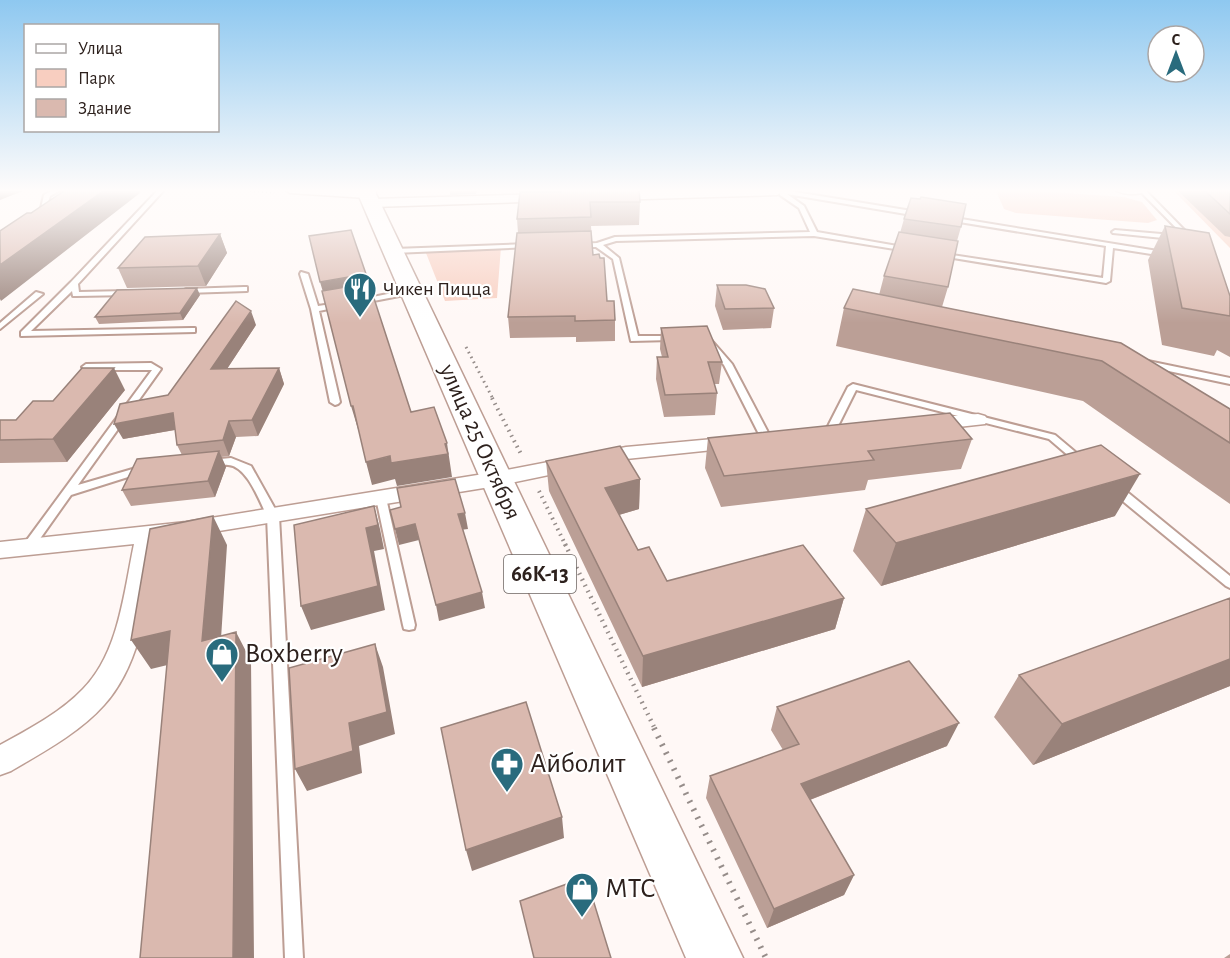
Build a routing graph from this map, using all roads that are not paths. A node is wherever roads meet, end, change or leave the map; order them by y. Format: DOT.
graph roads {
  1 [pos="121,234"];
  2 [pos="386,234"];
  3 [pos="814,234"];
  4 [pos="1041,234"];
  5 [pos="1133,234"];
  6 [pos="1185,234"];
  7 [pos="598,245"];
  8 [pos="1110,245"];
  9 [pos="533,246"];
  10 [pos="576,246"];
  11 [pos="917,250"];
  12 [pos="394,251"];
  13 [pos="929,252"];
  14 [pos="1177,257"];
  15 [pos="304,274"];
  16 [pos="74,284"];
  17 [pos="244,289"];
  18 [pos="172,291"];
  19 [pos="412,291"];
  20 [pos="136,292"];
  21 [pos="39,294"];
  22 [pos="315,309"];
  23 [pos="0,327"];
  24 [pos="192,330"];
  25 [pos="704,337"];
  26 [pos="680,338"];
  27 [pos="1136,362"];
  28 [pos="86,367"];
  29 [pos="1230,381"];
  30 [pos="335,402"];
  31 [pos="978,420"];
  32 [pos="909,426"];
  33 [pos="852,432"];
  34 [pos="798,437"];
  35 [pos="197,464"];
  36 [pos="1088,466"];
  37 [pos="162,467"];
  38 [pos="496,479"];
  39 [pos="1106,481"];
  40 [pos="69,492"];
  41 [pos="381,498"];
  42 [pos="273,516"];
  43 [pos="147,534"];
  44 [pos="28,547"];
  45 [pos="0,550"];
  46 [pos="1230,583"];
  47 [pos="409,626"];
  48 [pos="0,761"];
  49 [pos="294,958"];
  50 [pos="715,958"];
  1 -- 16 [label="lane"];
  2 -- 12 [label="main road, улица 25 Октября / 66К-13"];
  3 -- 7 [label="lane"];
  3 -- 11 [label="lane"];
  4 -- 8 [label="lane"];
  5 -- 6 [label="lane"];
  7 -- 10 [label="lane"];
  7 -- 26 [label="lane"];
  8 -- 13 [label="lane"];
  8 -- 14 [label="lane"];
  9 -- 12 [label="lane"];
  12 -- 19 [label="main road, улица 25 Октября / 66К-13"];
  15 -- 22 [label="lane"];
  16 -- 20 [label="lane"];
  16 -- 24 [label="lane"];
  17 -- 18 [label="lane"];
  19 -- 22 [label="lane"];
  19 -- 38 [label="main road, улица 25 Октября / 66К-13"];
  21 -- 23 [label="lane"];
  22 -- 30 [label="lane"];
  25 -- 34 [label="lane"];
  27 -- 29 [label="lane"];
  28 -- 40 [label="lane"];
  31 -- 32 [label="street"];
  31 -- 34 [label="lane"];
  31 -- 36 [label="lane"];
  33 -- 34 [label="street"];
  34 -- 38 [label="street"];
  35 -- 42 [label="lane"];
  37 -- 40 [label="lane"];
  38 -- 41 [label="street"];
  38 -- 50 [label="main road, улица 25 Октября / 66К-13"];
  39 -- 46 [label="lane"];
  40 -- 44 [label="lane"];
  41 -- 42 [label="street"];
  41 -- 47 [label="lane"];
  42 -- 43 [label="street"];
  42 -- 49 [label="lane"];
  43 -- 44 [label="street"];
  43 -- 48 [label="street"];
  44 -- 45 [label="street"];
}
